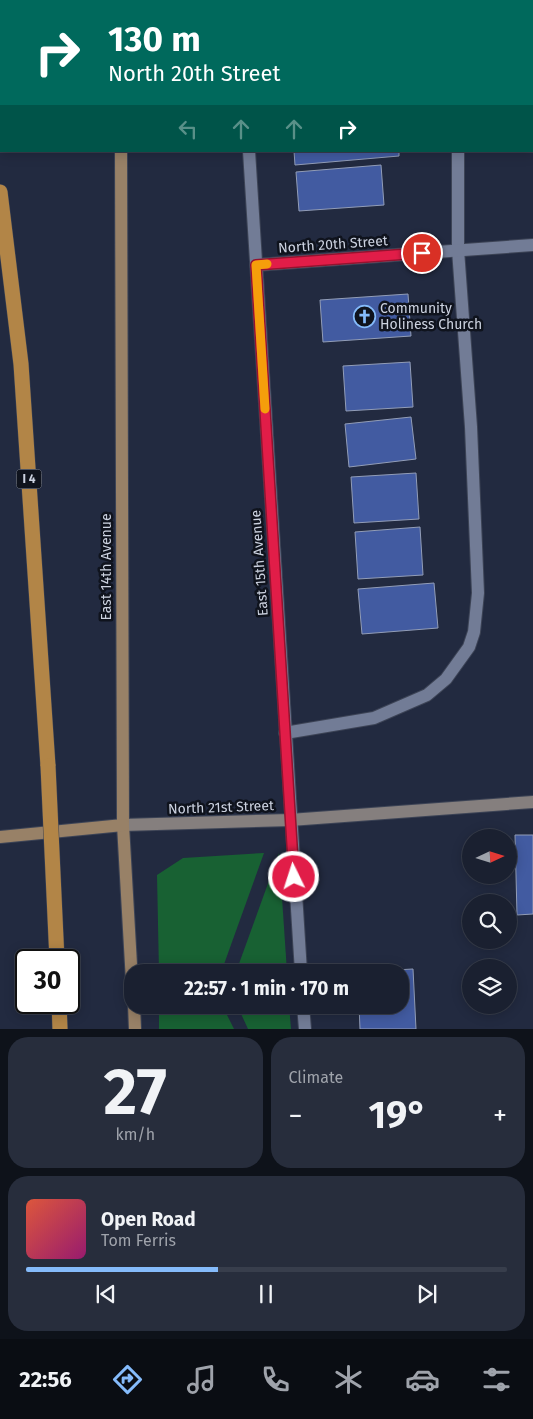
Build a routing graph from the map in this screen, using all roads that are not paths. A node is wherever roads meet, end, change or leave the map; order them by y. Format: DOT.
graph roads {
  1 [pos="121,152"];
  2 [pos="249,152"];
  3 [pos="458,152"];
  4 [pos="0,192"];
  5 [pos="533,245"];
  6 [pos="458,250"];
  7 [pos="256,265"];
  8 [pos="285,733"];
  9 [pos="533,802"];
  10 [pos="290,820"];
  11 [pos="123,825"];
  12 [pos="0,837"];
  13 [pos="56,949"];
  14 [pos="131,964"];
  15 [pos="300,964"];
  16 [pos="59,1014"];
  17 [pos="134,1014"];
  18 [pos="304,1014"];
  19 [pos="60,1029"];
  20 [pos="135,1029"];
  21 [pos="305,1029"];
  1 -- 11 [label="main road, East 14th Avenue"];
  2 -- 7 [label="street, East 15th Avenue"];
  3 -- 6 [label="street"];
  4 -- 13 [label="highway, I 4, bridge"];
  5 -- 6 [label="street, North 20th Street"];
  6 -- 7 [label="street, North 20th Street"];
  6 -- 8 [label="street"];
  7 -- 8 [label="street, East 15th Avenue"];
  8 -- 10 [label="street, East 15th Avenue"];
  9 -- 10 [label="main road, North 21st Street"];
  10 -- 11 [label="main road, North 21st Street"];
  10 -- 15 [label="street, East 15th Avenue"];
  11 -- 12 [label="main road, North 21st Street"];
  11 -- 14 [label="main road, East 14th Avenue"];
  16 -- 19 [label="highway"];
  17 -- 20 [label="main road"];
  18 -- 21 [label="street"];
}
